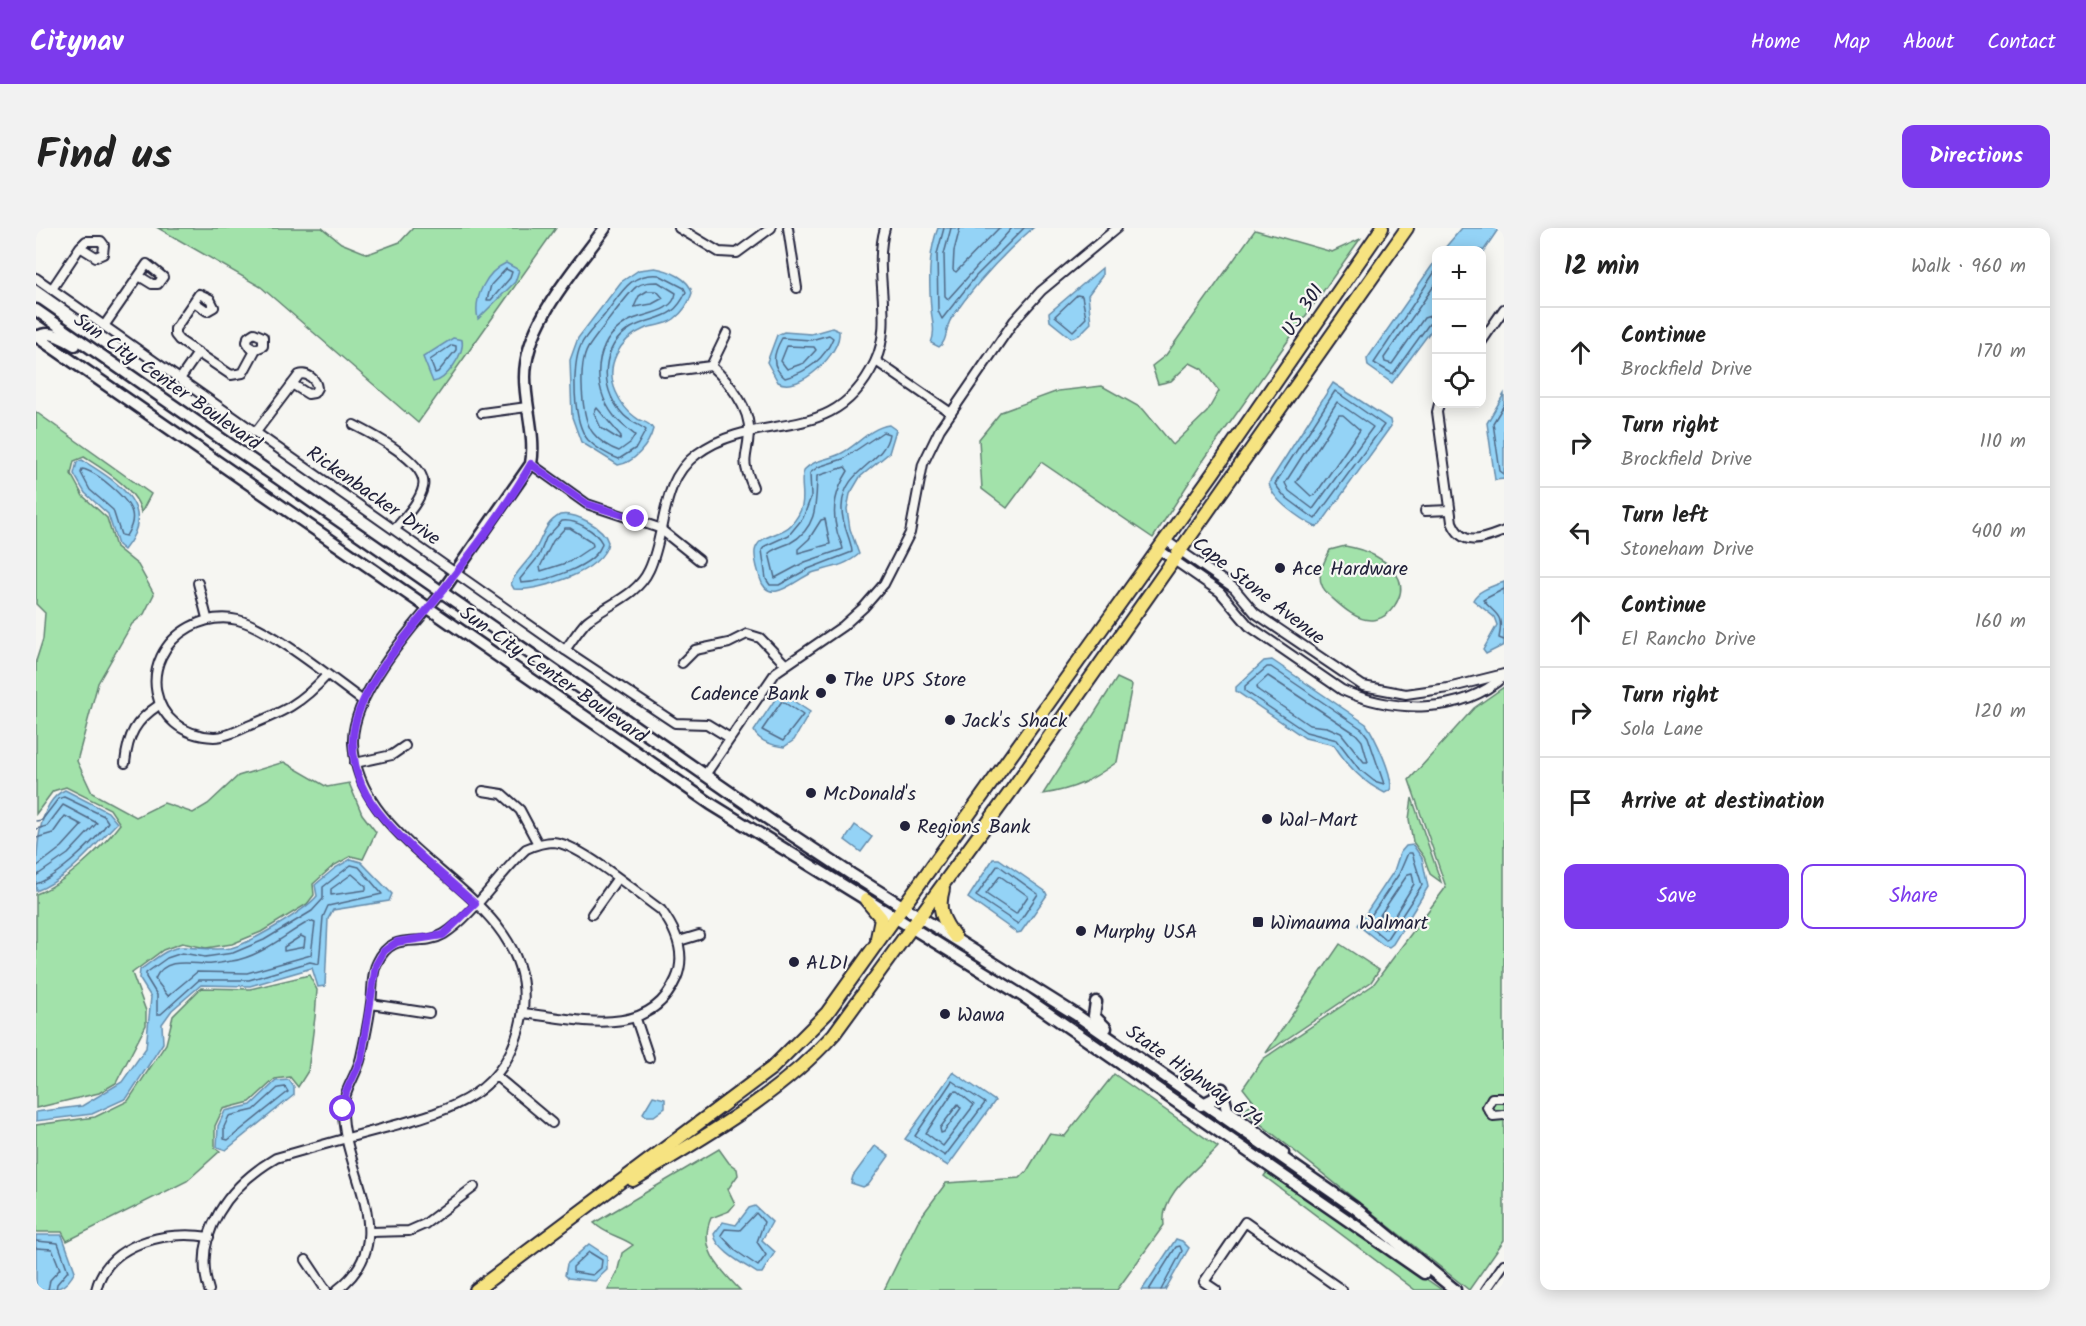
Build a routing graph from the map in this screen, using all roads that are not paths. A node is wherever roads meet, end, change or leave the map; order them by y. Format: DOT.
graph roads {
  1 [pos="605,228"];
  2 [pos="679,228"];
  3 [pos="771,228"];
  4 [pos="788,228"];
  5 [pos="885,228"];
  6 [pos="1117,228"];
  7 [pos="1382,228"];
  8 [pos="1407,228"];
  9 [pos="80,247"];
  10 [pos="139,276"];
  11 [pos="36,278"];
  12 [pos="797,288"];
  13 [pos="52,289"];
  14 [pos="194,302"];
  15 [pos="1504,309"];
  16 [pos="36,310"];
  17 [pos="104,326"];
  18 [pos="727,333"];
  19 [pos="1486,335"];
  20 [pos="37,337"];
  21 [pos="256,349"];
  22 [pos="198,353"];
  23 [pos="876,361"];
  24 [pos="711,366"];
  25 [pos="664,372"];
  26 [pos="132,377"];
  27 [pos="180,380"];
  28 [pos="292,384"];
  29 [pos="527,407"];
  30 [pos="1438,408"];
  31 [pos="482,413"];
  32 [pos="951,413"];
  33 [pos="354,425"];
  34 [pos="256,432"];
  35 [pos="749,432"];
  36 [pos="531,464"];
  37 [pos="753,487"];
  38 [pos="1450,510"];
  39 [pos="1425,511"];
  40 [pos="659,528"];
  41 [pos="395,530"];
  42 [pos="1504,531"];
  43 [pos="1161,544"];
  44 [pos="1177,555"];
  45 [pos="699,561"];
  46 [pos="456,572"];
  47 [pos="198,583"];
  48 [pos="441,593"];
  49 [pos="427,609"];
  50 [pos="207,618"];
  51 [pos="565,650"];
  52 [pos="682,663"];
  53 [pos="785,664"];
  54 [pos="327,675"];
  55 [pos="1504,675"];
  56 [pos="363,701"];
  57 [pos="159,705"];
  58 [pos="601,729"];
  59 [pos="730,738"];
  60 [pos="405,746"];
  61 [pos="125,763"];
  62 [pos="355,763"];
  63 [pos="705,775"];
  64 [pos="483,791"];
  65 [pos="538,844"];
  66 [pos="617,879"];
  67 [pos="946,882"];
  68 [pos="866,900"];
  69 [pos="475,904"];
  70 [pos="903,906"];
  71 [pos="592,914"];
  72 [pos="920,916"];
  73 [pos="895,917"];
  74 [pos="912,927"];
  75 [pos="699,935"];
  76 [pos="955,937"];
  77 [pos="679,940"];
  78 [pos="874,948"];
  79 [pos="371,1004"];
  80 [pos="429,1013"];
  81 [pos="523,1013"];
  82 [pos="1073,1013"];
  83 [pos="636,1019"];
  84 [pos="1100,1048"];
  85 [pos="649,1058"];
  86 [pos="1156,1071"];
  87 [pos="496,1076"];
  88 [pos="1222,1089"];
  89 [pos="1194,1097"];
  90 [pos="1504,1098"];
  91 [pos="1204,1104"];
  92 [pos="1502,1118"];
  93 [pos="552,1123"];
  94 [pos="346,1138"];
  95 [pos="1295,1167"];
  96 [pos="474,1187"];
  97 [pos="586,1208"];
  98 [pos="370,1232"];
  99 [pos="208,1237"];
  100 [pos="306,1260"];
  101 [pos="1504,1264"];
  102 [pos="96,1290"];
  103 [pos="209,1290"];
  104 [pos="326,1290"];
  105 [pos="337,1290"];
  106 [pos="476,1290"];
  107 [pos="1216,1290"];
  108 [pos="1342,1290"];
  109 [pos="1449,1290"];
  110 [pos="1455,1290"];
  111 [pos="1486,1290"];
  1 -- 29 [label="main road"];
  2 -- 3 [label="street"];
  4 -- 12 [label="street"];
  5 -- 23 [label="street"];
  6 -- 32 [label="street"];
  7 -- 43 [label="main road, US 301 / US 301"];
  8 -- 44 [label="main road, US 301"];
  9 -- 13 [label="street"];
  10 -- 17 [label="street"];
  11 -- 13 [label="street, Rickenbacker Drive"];
  13 -- 17 [label="street, Rickenbacker Drive"];
  14 -- 22 [label="street"];
  15 -- 19 [label="street"];
  16 -- 26 [label="main road, Sun City Center Boulevard"];
  17 -- 27 [label="street, Rickenbacker Drive"];
  18 -- 24 [label="street"];
  20 -- 26 [label="main road"];
  20 -- 49 [label="main road, Sun City Center Boulevard"];
  21 -- 22 [label="street"];
  22 -- 27 [label="street"];
  23 -- 32 [label="street"];
  23 -- 35 [label="street"];
  24 -- 25 [label="street"];
  24 -- 35 [label="street"];
  26 -- 48 [label="main road, Sun City Center Boulevard"];
  27 -- 34 [label="street, Rickenbacker Drive"];
  28 -- 34 [label="street"];
  29 -- 31 [label="street"];
  29 -- 36 [label="main road"];
  30 -- 38 [label="street"];
  32 -- 53 [label="street"];
  33 -- 41 [label="street"];
  34 -- 41 [label="street, Rickenbacker Drive"];
  35 -- 37 [label="street"];
  35 -- 40 [label="street"];
  36 -- 40 [label="street"];
  36 -- 46 [label="main road"];
  38 -- 39 [label="street"];
  38 -- 42 [label="street"];
  40 -- 45 [label="street"];
  40 -- 51 [label="street"];
  41 -- 46 [label="street, Rickenbacker Drive"];
  43 -- 44 [label="street, Cape Stone Avenue"];
  43 -- 70 [label="main road, US 301"];
  44 -- 55 [label="street, Cape Stone Avenue"];
  44 -- 55 [label="street, Cape Stone Avenue"];
  44 -- 67 [label="main road, US 301"];
  46 -- 48 [label="main road"];
  46 -- 51 [label="street, Rickenbacker Drive"];
  47 -- 50 [label="street"];
  48 -- 49 [label="street"];
  48 -- 63 [label="main road, Sun City Center Boulevard"];
  49 -- 56 [label="street"];
  49 -- 58 [label="main road, Sun City Center Boulevard"];
  50 -- 54 [label="street"];
  50 -- 57 [label="street"];
  51 -- 59 [label="street, Rickenbacker Drive"];
  52 -- 53 [label="street"];
  53 -- 59 [label="street"];
  54 -- 56 [label="street"];
  54 -- 57 [label="street"];
  56 -- 62 [label="street"];
  57 -- 61 [label="street"];
  58 -- 63 [label="main road"];
  58 -- 68 [label="main road, Sun City Center Boulevard"];
  59 -- 63 [label="street"];
  60 -- 62 [label="street"];
  62 -- 69 [label="street"];
  63 -- 70 [label="main road, Sun City Center Boulevard"];
  64 -- 65 [label="street"];
  65 -- 66 [label="street"];
  65 -- 69 [label="street"];
  66 -- 71 [label="street"];
  66 -- 77 [label="street"];
  67 -- 72 [label="main road, US 301"];
  67 -- 76 [label="main road"];
  68 -- 73 [label="main road, Sun City Center Boulevard"];
  68 -- 78 [label="main road"];
  69 -- 79 [label="street"];
  69 -- 81 [label="street"];
  70 -- 72 [label="main road, State Highway 674"];
  70 -- 73 [label="main road, US 301"];
  72 -- 74 [label="main road, US 301"];
  72 -- 76 [label="main road, State Highway 674"];
  73 -- 74 [label="main road, Sun City Center Boulevard"];
  73 -- 78 [label="main road, US 301"];
  74 -- 84 [label="main road, State Highway 674"];
  74 -- 97 [label="main road, US 301"];
  75 -- 77 [label="street"];
  76 -- 82 [label="main road, State Highway 674"];
  77 -- 83 [label="street"];
  78 -- 97 [label="main road, US 301"];
  79 -- 80 [label="street"];
  79 -- 94 [label="street"];
  81 -- 83 [label="street"];
  81 -- 87 [label="street"];
  82 -- 86 [label="main road, State Highway 674"];
  82 -- 86 [label="main road"];
  83 -- 85 [label="street"];
  84 -- 91 [label="main road"];
  84 -- 109 [label="main road, State Highway 674"];
  86 -- 89 [label="main road, State Highway 674"];
  87 -- 93 [label="street"];
  87 -- 94 [label="street"];
  88 -- 89 [label="main road"];
  88 -- 91 [label="main road"];
  88 -- 95 [label="main road"];
  89 -- 91 [label="main road, State Highway 674"];
  90 -- 92 [label="street"];
  91 -- 95 [label="main road, State Highway 674"];
  94 -- 98 [label="street"];
  94 -- 99 [label="street"];
  95 -- 110 [label="main road, State Highway 674"];
  96 -- 98 [label="street"];
  97 -- 106 [label="main road, US 301"];
  98 -- 105 [label="street"];
  99 -- 102 [label="street"];
  99 -- 103 [label="street"];
  100 -- 104 [label="street"];
  101 -- 111 [label="street"];
  107 -- 108 [label="street"];
}
